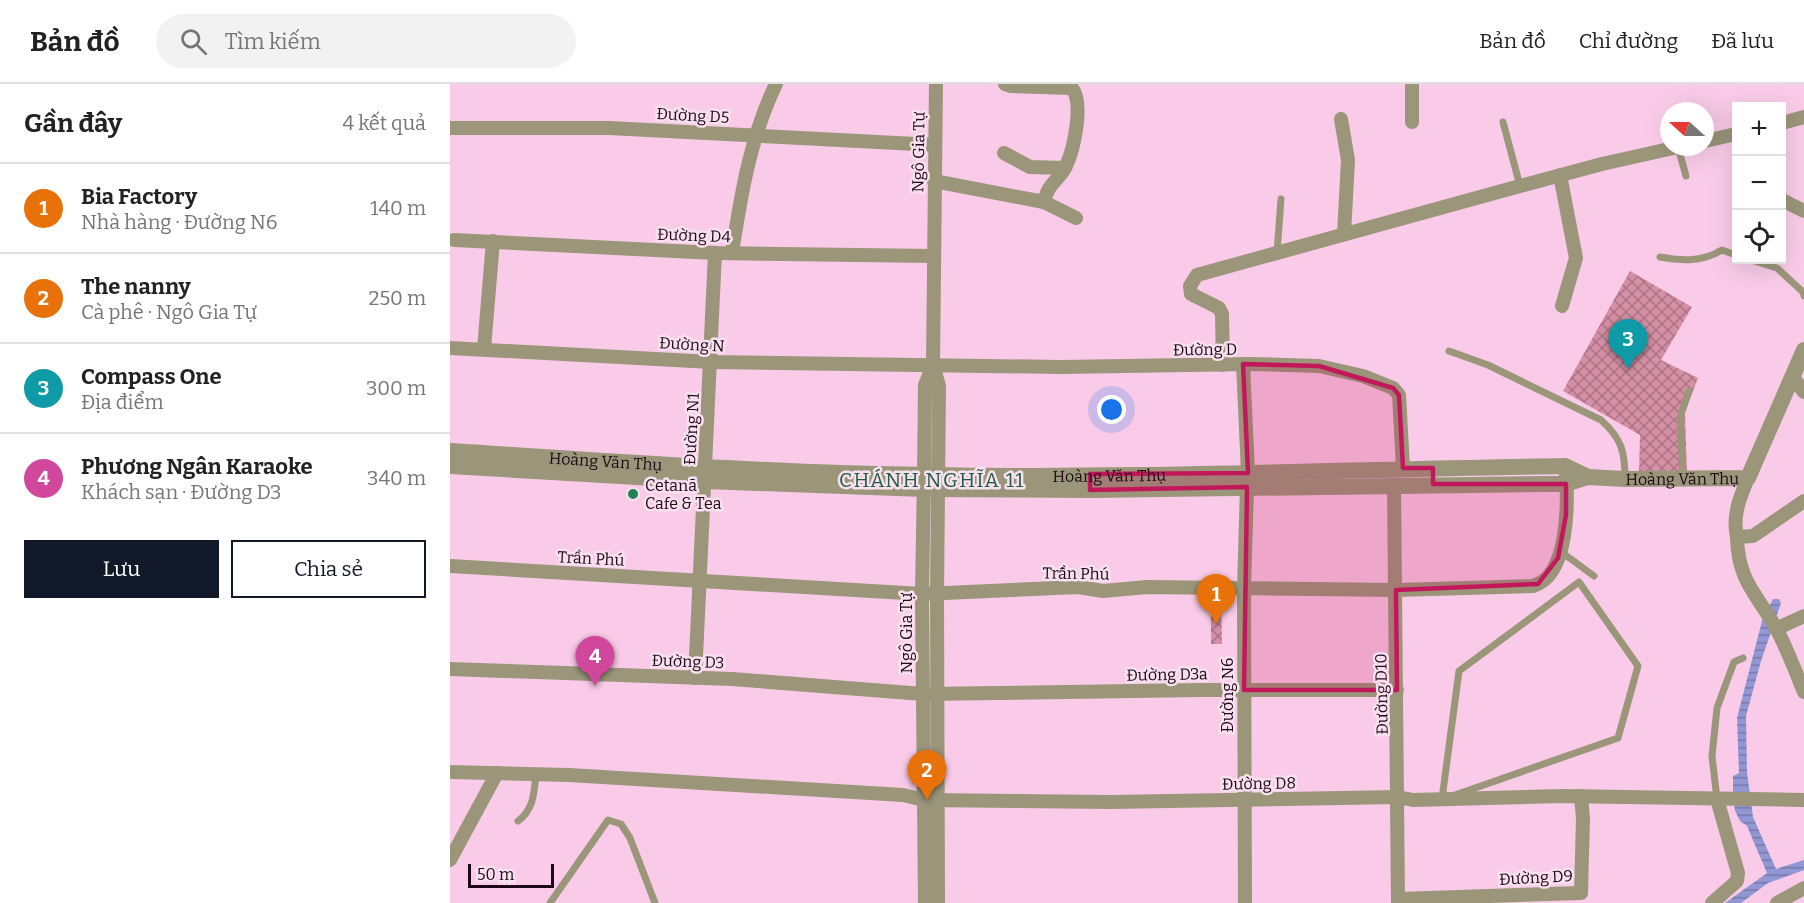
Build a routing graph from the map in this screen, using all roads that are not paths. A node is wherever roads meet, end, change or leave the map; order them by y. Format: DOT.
graph roads {
  1 [pos="776,84"];
  2 [pos="936,84"];
  3 [pos="1005,84"];
  4 [pos="1412,84"];
  5 [pos="1804,117"];
  6 [pos="1341,119"];
  7 [pos="1412,122"];
  8 [pos="1503,122"];
  9 [pos="1786,122"];
  10 [pos="450,128"];
  11 [pos="756,134"];
  12 [pos="1732,135"];
  13 [pos="1714,139"];
  14 [pos="935,145"];
  15 [pos="1660,151"];
  16 [pos="1004,153"];
  17 [pos="1680,156"];
  18 [pos="1065,168"];
  19 [pos="1560,175"];
  20 [pos="1686,176"];
  21 [pos="934,181"];
  22 [pos="1520,186"];
  23 [pos="1281,199"];
  24 [pos="1044,202"];
  25 [pos="1786,202"];
  26 [pos="1804,211"];
  27 [pos="1076,218"];
  28 [pos="1344,234"];
  29 [pos="454,240"];
  30 [pos="493,241"];
  31 [pos="715,253"];
  32 [pos="732,253"];
  33 [pos="1277,253"];
  34 [pos="1732,253"];
  35 [pos="933,256"];
  36 [pos="1660,257"];
  37 [pos="1764,264"];
  38 [pos="1804,296"];
  39 [pos="1562,306"];
  40 [pos="450,348"];
  41 [pos="484,349"];
  42 [pos="1804,350"];
  43 [pos="1449,351"];
  44 [pos="711,362"];
  45 [pos="933,364"];
  46 [pos="1243,364"];
  47 [pos="1222,365"];
  48 [pos="1792,376"];
  49 [pos="1689,391"];
  50 [pos="1804,392"];
  51 [pos="450,451"];
  52 [pos="559,465"];
  53 [pos="450,466"];
  54 [pos="1565,466"];
  55 [pos="1403,468"];
  56 [pos="705,474"];
  57 [pos="1433,476"];
  58 [pos="1588,477"];
  59 [pos="1339,478"];
  60 [pos="1683,478"];
  61 [pos="1748,478"];
  62 [pos="1625,479"];
  63 [pos="1247,480"];
  64 [pos="931,482"];
  65 [pos="1566,484"];
  66 [pos="1394,485"];
  67 [pos="1804,501"];
  68 [pos="1737,537"];
  69 [pos="1560,551"];
  70 [pos="450,566"];
  71 [pos="1594,576"];
  72 [pos="699,581"];
  73 [pos="1244,588"];
  74 [pos="1396,590"];
  75 [pos="930,594"];
  76 [pos="1804,616"];
  77 [pos="1776,629"];
  78 [pos="1743,657"];
  79 [pos="450,669"];
  80 [pos="695,678"];
  81 [pos="1244,690"];
  82 [pos="1397,690"];
  83 [pos="1804,692"];
  84 [pos="930,694"];
  85 [pos="450,772"];
  86 [pos="497,773"];
  87 [pos="536,774"];
  88 [pos="1581,796"];
  89 [pos="1398,797"];
  90 [pos="1443,799"];
  91 [pos="1723,799"];
  92 [pos="930,800"];
  93 [pos="1244,800"];
  94 [pos="1804,800"];
  95 [pos="518,821"];
  96 [pos="450,860"];
  97 [pos="1804,888"];
  98 [pos="1398,901"];
  99 [pos="550,903"];
  100 [pos="655,903"];
  101 [pos="925,903"];
  102 [pos="938,903"];
  103 [pos="1245,903"];
  104 [pos="1712,903"];
  105 [pos="1777,903"];
  1 -- 11 [label="street"];
  2 -- 14 [label="street, Ngô Gia Tự"];
  3 -- 18 [label="street"];
  4 -- 7 [label="street"];
  5 -- 9 [label="street"];
  6 -- 28 [label="street"];
  8 -- 22 [label="lane"];
  10 -- 11 [label="street, Đường D5"];
  11 -- 14 [label="street, Đường D5"];
  11 -- 32 [label="street"];
  12 -- 13 [label="street"];
  14 -- 21 [label="street, Ngô Gia Tự"];
  15 -- 19 [label="street"];
  16 -- 18 [label="street"];
  17 -- 20 [label="lane"];
  18 -- 24 [label="street"];
  19 -- 22 [label="street"];
  19 -- 39 [label="street"];
  21 -- 24 [label="street"];
  21 -- 35 [label="street, Ngô Gia Tự"];
  22 -- 28 [label="street"];
  23 -- 33 [label="lane"];
  24 -- 27 [label="street"];
  25 -- 26 [label="street"];
  28 -- 33 [label="street"];
  29 -- 30 [label="street, Đường D4"];
  30 -- 31 [label="street, Đường D4"];
  30 -- 41 [label="street"];
  31 -- 32 [label="street, Đường D4"];
  31 -- 44 [label="street, Đường N1"];
  32 -- 35 [label="street, Đường D4"];
  33 -- 47 [label="street"];
  34 -- 36 [label="lane"];
  35 -- 45 [label="street, Ngô Gia Tự"];
  37 -- 38 [label="lane"];
  40 -- 41 [label="street, Đường N"];
  41 -- 44 [label="street, Đường N"];
  42 -- 48 [label="street, Hoàng Văn Thụ"];
  43 -- 62 [label="lane"];
  44 -- 45 [label="street, Đường N"];
  44 -- 56 [label="street, Đường N1"];
  45 -- 47 [label="street, Đường D"];
  45 -- 64 [label="street, Ngô Gia Tự"];
  46 -- 47 [label="street, Đường D"];
  46 -- 55 [label="street, Đường D"];
  46 -- 63 [label="street, Đường N6"];
  48 -- 50 [label="street"];
  48 -- 61 [label="street, Hoàng Văn Thụ"];
  49 -- 60 [label="lane"];
  51 -- 52 [label="street, Hoàng Văn Thụ"];
  52 -- 53 [label="street, Hoàng Văn Thụ"];
  52 -- 56 [label="street, Hoàng Văn Thụ"];
  54 -- 57 [label="street, Hoàng Văn Thụ"];
  54 -- 58 [label="street, Hoàng Văn Thụ"];
  54 -- 65 [label="street, Trần Phú"];
  55 -- 57 [label="street, Hoàng Văn Thụ"];
  55 -- 59 [label="street, Hoàng Văn Thụ"];
  56 -- 64 [label="street, Hoàng Văn Thụ"];
  56 -- 72 [label="street, Đường N1"];
  57 -- 65 [label="street, Hoàng Văn Thụ"];
  57 -- 66 [label="street, Hoàng Văn Thụ"];
  58 -- 62 [label="street, Hoàng Văn Thụ"];
  58 -- 65 [label="street, Hoàng Văn Thụ"];
  59 -- 63 [label="street, Hoàng Văn Thụ"];
  59 -- 66 [label="street, Hoàng Văn Thụ"];
  60 -- 61 [label="street, Hoàng Văn Thụ"];
  60 -- 62 [label="street, Hoàng Văn Thụ"];
  61 -- 68 [label="street"];
  63 -- 64 [label="street, Hoàng Văn Thụ"];
  63 -- 73 [label="street, Đường N6"];
  64 -- 75 [label="street, Ngô Gia Tự"];
  65 -- 69 [label="street, Trần Phú"];
  66 -- 74 [label="street, Đường D10"];
  67 -- 68 [label="street"];
  68 -- 77 [label="street"];
  69 -- 71 [label="lane"];
  69 -- 74 [label="street, Trần Phú"];
  70 -- 72 [label="street, Trần Phú"];
  72 -- 75 [label="street, Trần Phú"];
  72 -- 80 [label="street, Đường N1"];
  73 -- 74 [label="street, Trần Phú"];
  73 -- 75 [label="street, Trần Phú"];
  73 -- 81 [label="street, Đường N6"];
  74 -- 82 [label="street, Đường D10"];
  75 -- 84 [label="street, Ngô Gia Tự"];
  76 -- 77 [label="street"];
  77 -- 83 [label="street"];
  78 -- 91 [label="lane"];
  79 -- 80 [label="street, Đường D3"];
  80 -- 84 [label="street, Đường D3"];
  81 -- 82 [label="street, Đường D3a"];
  81 -- 84 [label="street, Đường D3a"];
  81 -- 93 [label="street, Đường N6"];
  82 -- 89 [label="street, Đường D10"];
  84 -- 92 [label="street, Ngô Gia Tự"];
  85 -- 86 [label="street"];
  86 -- 87 [label="street"];
  86 -- 96 [label="street"];
  87 -- 92 [label="street"];
  87 -- 95 [label="lane"];
  88 -- 90 [label="street, Đường D8"];
  88 -- 91 [label="street, Đường D8"];
  88 -- 98 [label="street, Đường D9"];
  89 -- 90 [label="street, Đường D8"];
  89 -- 93 [label="street, Đường D8"];
  89 -- 98 [label="street, Đường D10"];
  90 -- 90 [label="lane"];
  91 -- 94 [label="street, Đường D8"];
  91 -- 104 [label="street"];
  92 -- 93 [label="street, Đường D8"];
  92 -- 101 [label="street, Ngô Gia Tự"];
  92 -- 102 [label="street, Ngô Gia Tự"];
  93 -- 103 [label="street, Đường N6"];
  97 -- 105 [label="street"];
  99 -- 100 [label="lane"];
}
